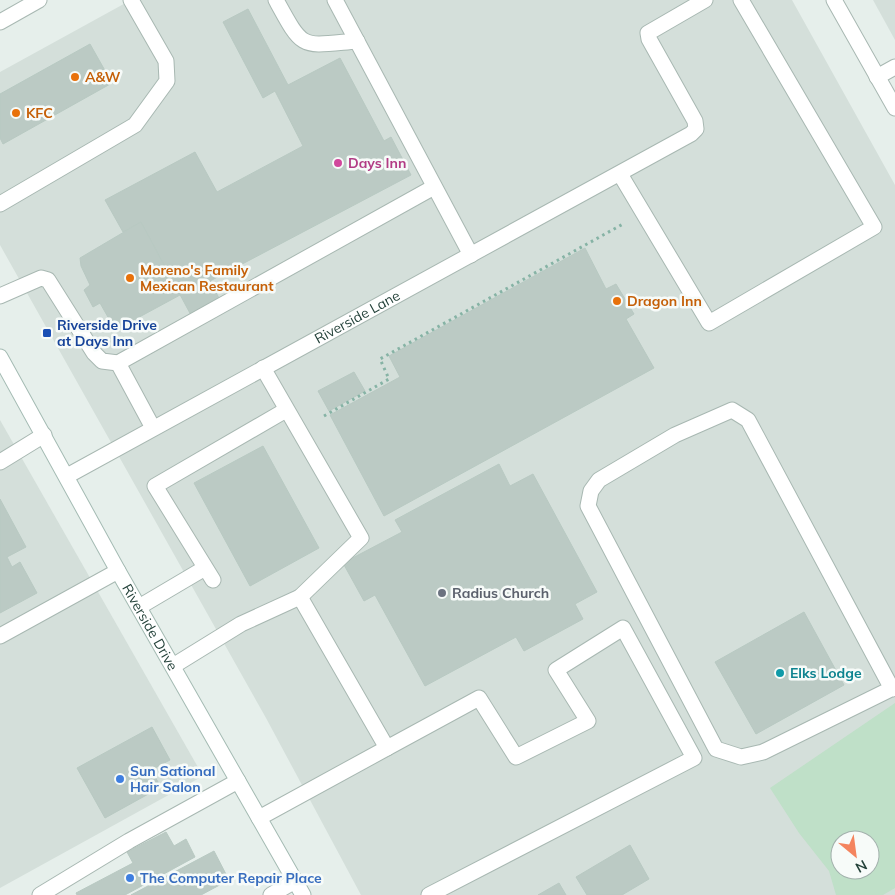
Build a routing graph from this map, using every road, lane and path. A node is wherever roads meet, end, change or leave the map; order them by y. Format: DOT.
graph roads {
  1 [pos="39,0"];
  2 [pos="131,0"];
  3 [pos="276,0"];
  4 [pos="335,0"];
  5 [pos="705,0"];
  6 [pos="741,0"];
  7 [pos="834,0"];
  8 [pos="0,22"];
  9 [pos="357,41"];
  10 [pos="895,67"];
  11 [pos="877,77"];
  12 [pos="895,108"];
  13 [pos="620,174"];
  14 [pos="434,187"];
  15 [pos="0,204"];
  16 [pos="623,224"];
  17 [pos="471,255"];
  18 [pos="0,296"];
  19 [pos="0,357"];
  20 [pos="118,363"];
  21 [pos="263,368"];
  22 [pos="286,410"];
  23 [pos="324,416"];
  24 [pos="153,428"];
  25 [pos="44,435"];
  26 [pos="0,462"];
  27 [pos="66,476"];
  28 [pos="118,571"];
  29 [pos="300,597"];
  30 [pos="139,607"];
  31 [pos="0,636"];
  32 [pos="173,666"];
  33 [pos="893,688"];
  34 [pos="387,748"];
  35 [pos="238,781"];
  36 [pos="259,818"];
  37 [pos="296,881"];
  38 [pos="40,895"];
  39 [pos="271,895"];
  40 [pos="303,895"];
  41 [pos="429,895"];
  1 -- 8 [label="main road"];
  2 -- 15 [label="main road"];
  3 -- 9 [label="main road"];
  4 -- 9 [label="main road"];
  5 -- 13 [label="main road, Riverside Lane"];
  6 -- 13 [label="main road"];
  7 -- 11 [label="main road"];
  9 -- 14 [label="main road"];
  10 -- 11 [label="main road"];
  11 -- 12 [label="main road"];
  13 -- 17 [label="main road, Riverside Lane"];
  14 -- 17 [label="main road"];
  14 -- 20 [label="main road"];
  16 -- 23 [label="path"];
  17 -- 21 [label="main road, Riverside Lane"];
  18 -- 20 [label="main road"];
  19 -- 25 [label="main road, Riverside Drive"];
  20 -- 24 [label="main road"];
  21 -- 22 [label="main road"];
  21 -- 24 [label="main road, Riverside Lane"];
  22 -- 29 [label="main road"];
  22 -- 30 [label="main road"];
  24 -- 27 [label="main road, Riverside Lane"];
  25 -- 26 [label="main road"];
  25 -- 27 [label="main road, Riverside Drive"];
  27 -- 28 [label="main road, Riverside Drive"];
  28 -- 30 [label="main road, Riverside Drive"];
  28 -- 31 [label="main road"];
  29 -- 32 [label="main road"];
  29 -- 34 [label="main road"];
  30 -- 32 [label="main road, Riverside Drive"];
  32 -- 35 [label="main road, Riverside Drive"];
  33 -- 33 [label="main road"];
  34 -- 36 [label="main road"];
  34 -- 41 [label="main road"];
  35 -- 36 [label="main road, Riverside Drive"];
  35 -- 38 [label="main road"];
  36 -- 37 [label="main road, Riverside Drive"];
  37 -- 39 [label="main road"];
  37 -- 40 [label="main road, Riverside Drive"];
}
